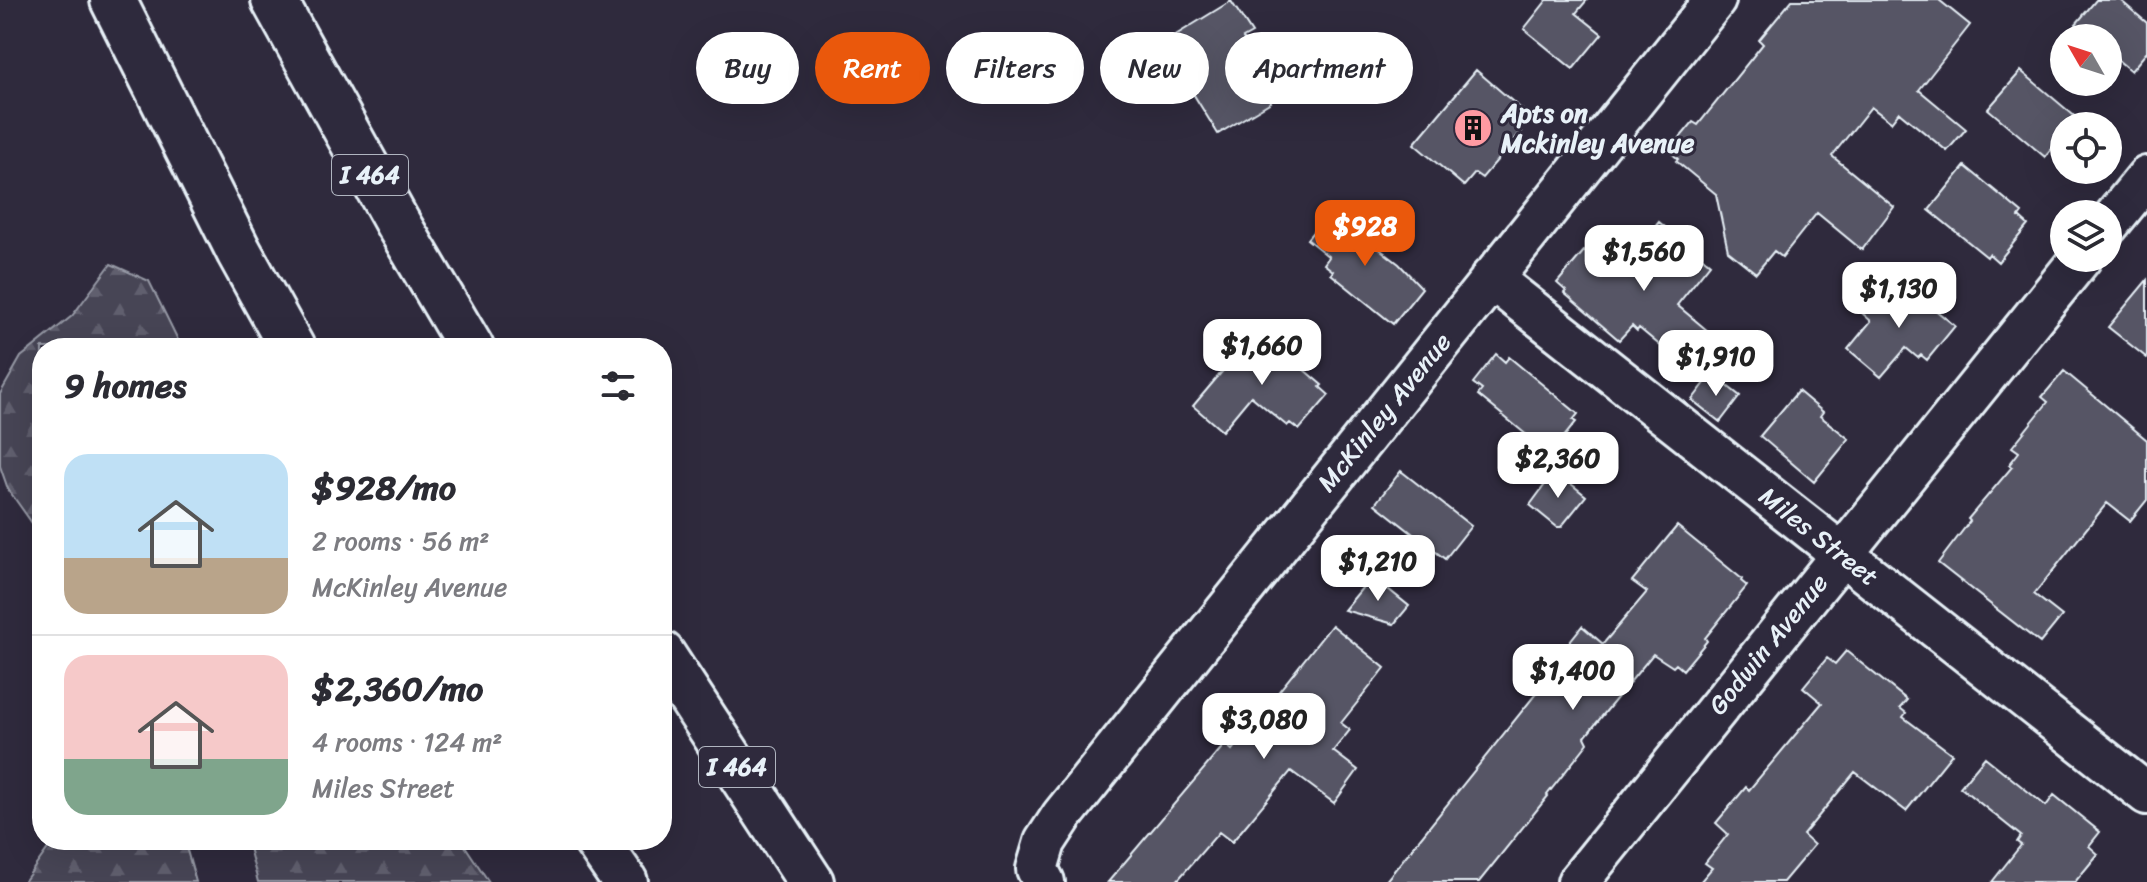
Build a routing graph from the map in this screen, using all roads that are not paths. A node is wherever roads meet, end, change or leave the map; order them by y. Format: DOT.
graph roads {
  1 [pos="113,0"];
  2 [pos="274,0"];
  3 [pos="1715,0"];
  4 [pos="2147,177"];
  5 [pos="2122,208"];
  6 [pos="2070,272"];
  7 [pos="1491,278"];
  8 [pos="286,338"];
  9 [pos="465,338"];
  10 [pos="1841,553"];
  11 [pos="672,669"];
  12 [pos="2147,794"];
  13 [pos="603,850"];
  14 [pos="801,866"];
  15 [pos="1041,876"];
  16 [pos="625,882"];
  17 [pos="821,882"];
  18 [pos="1578,882"];
  1 -- 8 [label="highway"];
  2 -- 9 [label="highway, I 464"];
  3 -- 7 [label="street, McKinley Avenue"];
  4 -- 5 [label="street"];
  6 -- 10 [label="street, Godwin Avenue"];
  7 -- 10 [label="street, Miles Street"];
  7 -- 15 [label="street, McKinley Avenue"];
  10 -- 12 [label="street, Miles Street"];
  10 -- 18 [label="street, Godwin Avenue"];
  11 -- 14 [label="highway, I 464"];
  13 -- 16 [label="highway"];
  14 -- 17 [label="highway"];
}
